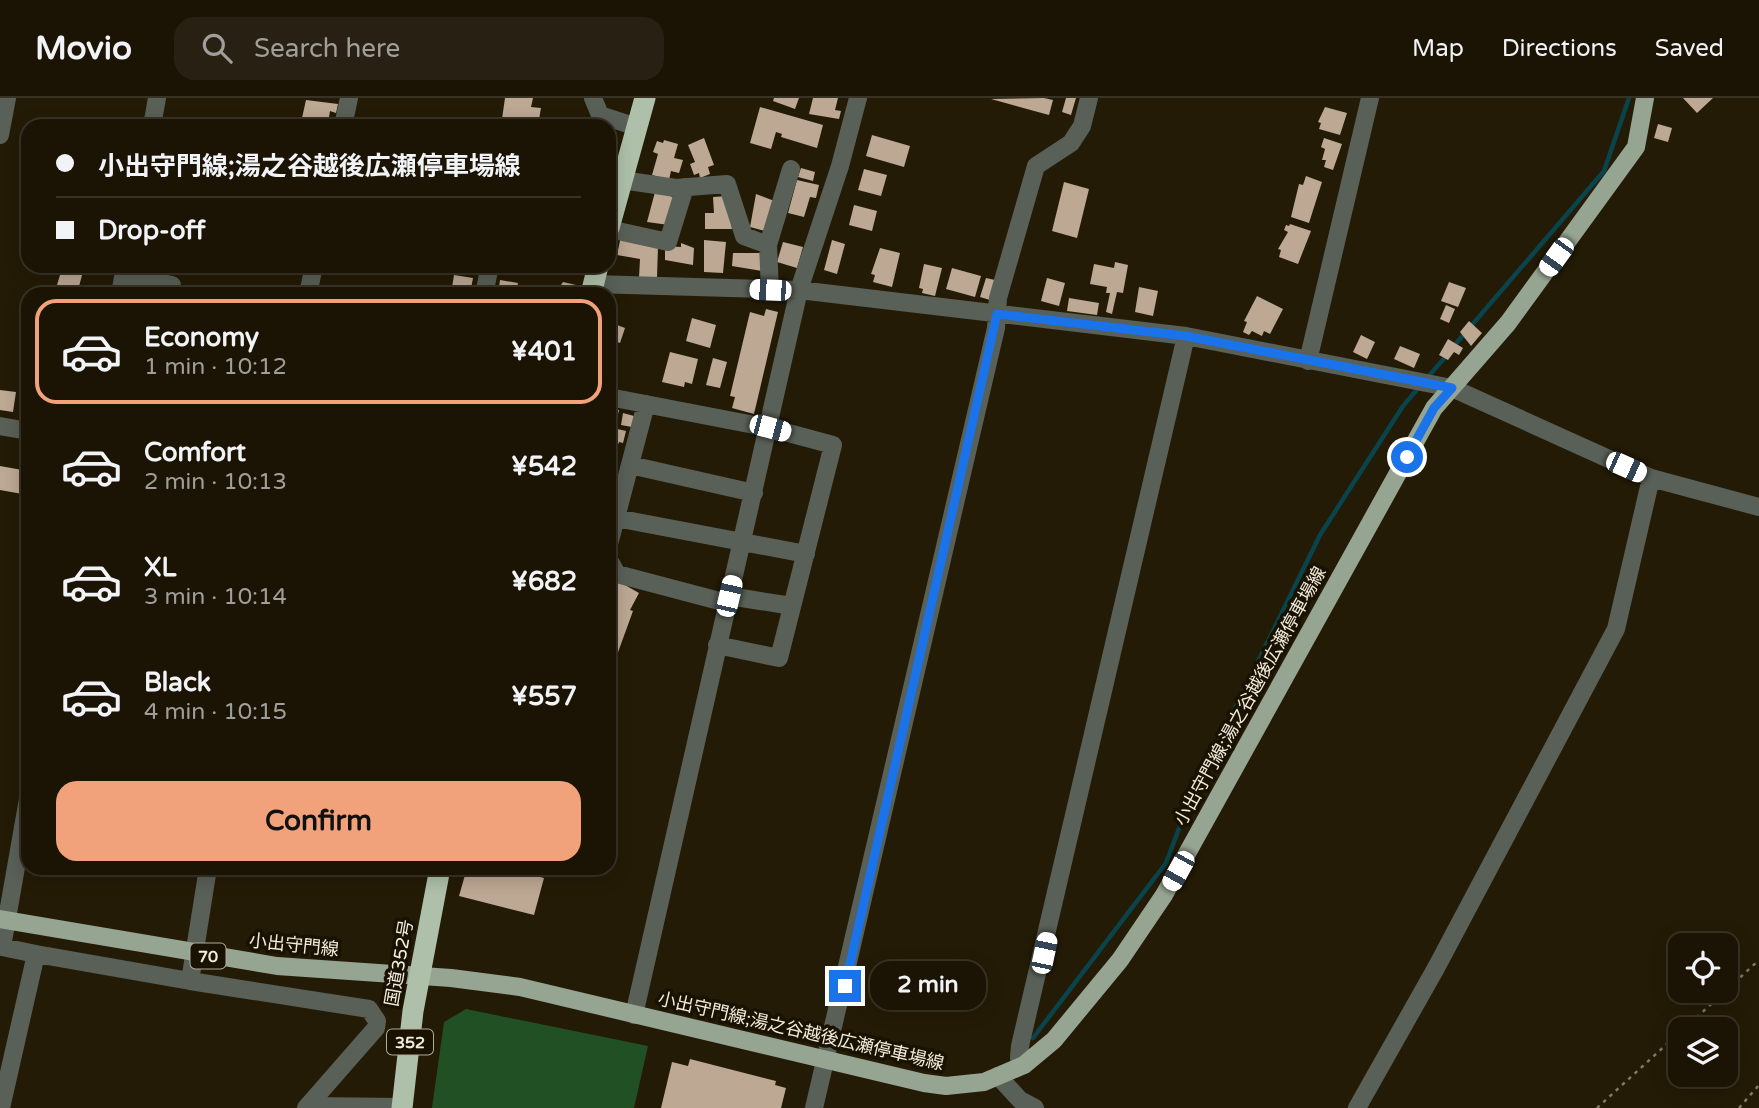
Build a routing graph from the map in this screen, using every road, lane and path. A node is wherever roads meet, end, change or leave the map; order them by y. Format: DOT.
graph roads {
  1 [pos="7,98"];
  2 [pos="158,98"];
  3 [pos="349,98"];
  4 [pos="593,98"];
  5 [pos="645,98"];
  6 [pos="858,98"];
  7 [pos="1089,98"];
  8 [pos="1370,98"];
  9 [pos="1646,98"];
  10 [pos="154,119"];
  11 [pos="344,119"];
  12 [pos="612,119"];
  13 [pos="616,120"];
  14 [pos="637,127"];
  15 [pos="0,135"];
  16 [pos="791,169"];
  17 [pos="622,180"];
  18 [pos="685,187"];
  19 [pos="616,202"];
  20 [pos="616,230"];
  21 [pos="768,245"];
  22 [pos="134,273"];
  23 [pos="594,281"];
  24 [pos="172,287"];
  25 [pos="770,290"];
  26 [pos="799,290"];
  27 [pos="997,314"];
  28 [pos="1186,336"];
  29 [pos="1308,361"];
  30 [pos="1452,388"];
  31 [pos="616,398"];
  32 [pos="646,404"];
  33 [pos="0,426"];
  34 [pos="770,428"];
  35 [pos="21,430"];
  36 [pos="630,465"];
  37 [pos="1651,478"];
  38 [pos="754,493"];
  39 [pos="1759,506"];
  40 [pos="616,518"];
  41 [pos="742,541"];
  42 [pos="806,554"];
  43 [pos="616,572"];
  44 [pos="728,599"];
  45 [pos="792,606"];
  46 [pos="717,645"];
  47 [pos="21,833"];
  48 [pos="207,875"];
  49 [pos="439,875"];
  50 [pos="3,920"];
  51 [pos="1,946"];
  52 [pos="36,954"];
  53 [pos="195,954"];
  54 [pos="1759,960"];
  55 [pos="419,976"];
  56 [pos="190,981"];
  57 [pos="634,1015"];
  58 [pos="1697,1017"];
  59 [pos="1668,1044"];
  60 [pos="826,1062"];
  61 [pos="1024,1065"];
  62 [pos="998,1076"];
  63 [pos="1759,1085"];
  64 [pos="307,1107"];
  65 [pos="2,1108"];
  66 [pos="402,1108"];
  67 [pos="814,1108"];
  68 [pos="1035,1108"];
  69 [pos="1357,1108"];
  70 [pos="1597,1108"];
  71 [pos="1739,1108"];
  1 -- 15 [label="street"];
  2 -- 10 [label="street"];
  3 -- 11 [label="street"];
  4 -- 12 [label="street"];
  5 -- 14 [label="highway"];
  6 -- 26 [label="street"];
  7 -- 27 [label="street"];
  8 -- 29 [label="street"];
  9 -- 30 [label="main road, 小出守門線;湯之谷越後広瀬停車場線 / 70"];
  13 -- 14 [label="street"];
  14 -- 17 [label="highway"];
  16 -- 21 [label="street"];
  17 -- 18 [label="street"];
  17 -- 19 [label="highway"];
  18 -- 20 [label="street"];
  18 -- 21 [label="street"];
  21 -- 25 [label="street"];
  22 -- 24 [label="street"];
  23 -- 25 [label="street"];
  25 -- 26 [label="street"];
  26 -- 27 [label="street"];
  26 -- 34 [label="street"];
  27 -- 28 [label="street"];
  27 -- 60 [label="street"];
  28 -- 29 [label="street"];
  28 -- 61 [label="street"];
  29 -- 30 [label="street"];
  30 -- 37 [label="street"];
  30 -- 61 [label="main road, 小出守門線;湯之谷越後広瀬停車場線 / 70"];
  31 -- 32 [label="street"];
  32 -- 34 [label="street"];
  32 -- 36 [label="street"];
  33 -- 35 [label="street"];
  34 -- 38 [label="street"];
  34 -- 42 [label="street"];
  36 -- 38 [label="street"];
  36 -- 40 [label="street"];
  37 -- 39 [label="street"];
  37 -- 69 [label="street"];
  38 -- 41 [label="street"];
  40 -- 41 [label="street"];
  41 -- 42 [label="street"];
  41 -- 44 [label="street"];
  42 -- 45 [label="street"];
  43 -- 44 [label="street"];
  44 -- 45 [label="street"];
  44 -- 46 [label="street"];
  45 -- 46 [label="street"];
  46 -- 57 [label="street"];
  47 -- 50 [label="street"];
  48 -- 53 [label="street"];
  49 -- 55 [label="highway, 国道352号 / 352"];
  50 -- 51 [label="street"];
  50 -- 53 [label="main road, 小出守門線 / 70"];
  51 -- 52 [label="street"];
  52 -- 56 [label="street"];
  52 -- 65 [label="street"];
  53 -- 55 [label="main road, 小出守門線 / 70"];
  53 -- 56 [label="street"];
  54 -- 58 [label="path"];
  55 -- 57 [label="main road, 小出守門線;湯之谷越後広瀬停車場線 / 70"];
  55 -- 66 [label="highway, 国道352号 / 352"];
  56 -- 64 [label="street"];
  57 -- 60 [label="main road, 小出守門線;湯之谷越後広瀬停車場線 / 70"];
  59 -- 70 [label="path"];
  60 -- 62 [label="main road, 小出守門線;湯之谷越後広瀬停車場線 / 70"];
  60 -- 67 [label="street"];
  61 -- 62 [label="main road, 小出守門線;湯之谷越後広瀬停車場線 / 70"];
  62 -- 68 [label="street"];
  63 -- 71 [label="path"];
  64 -- 66 [label="street"];
}
